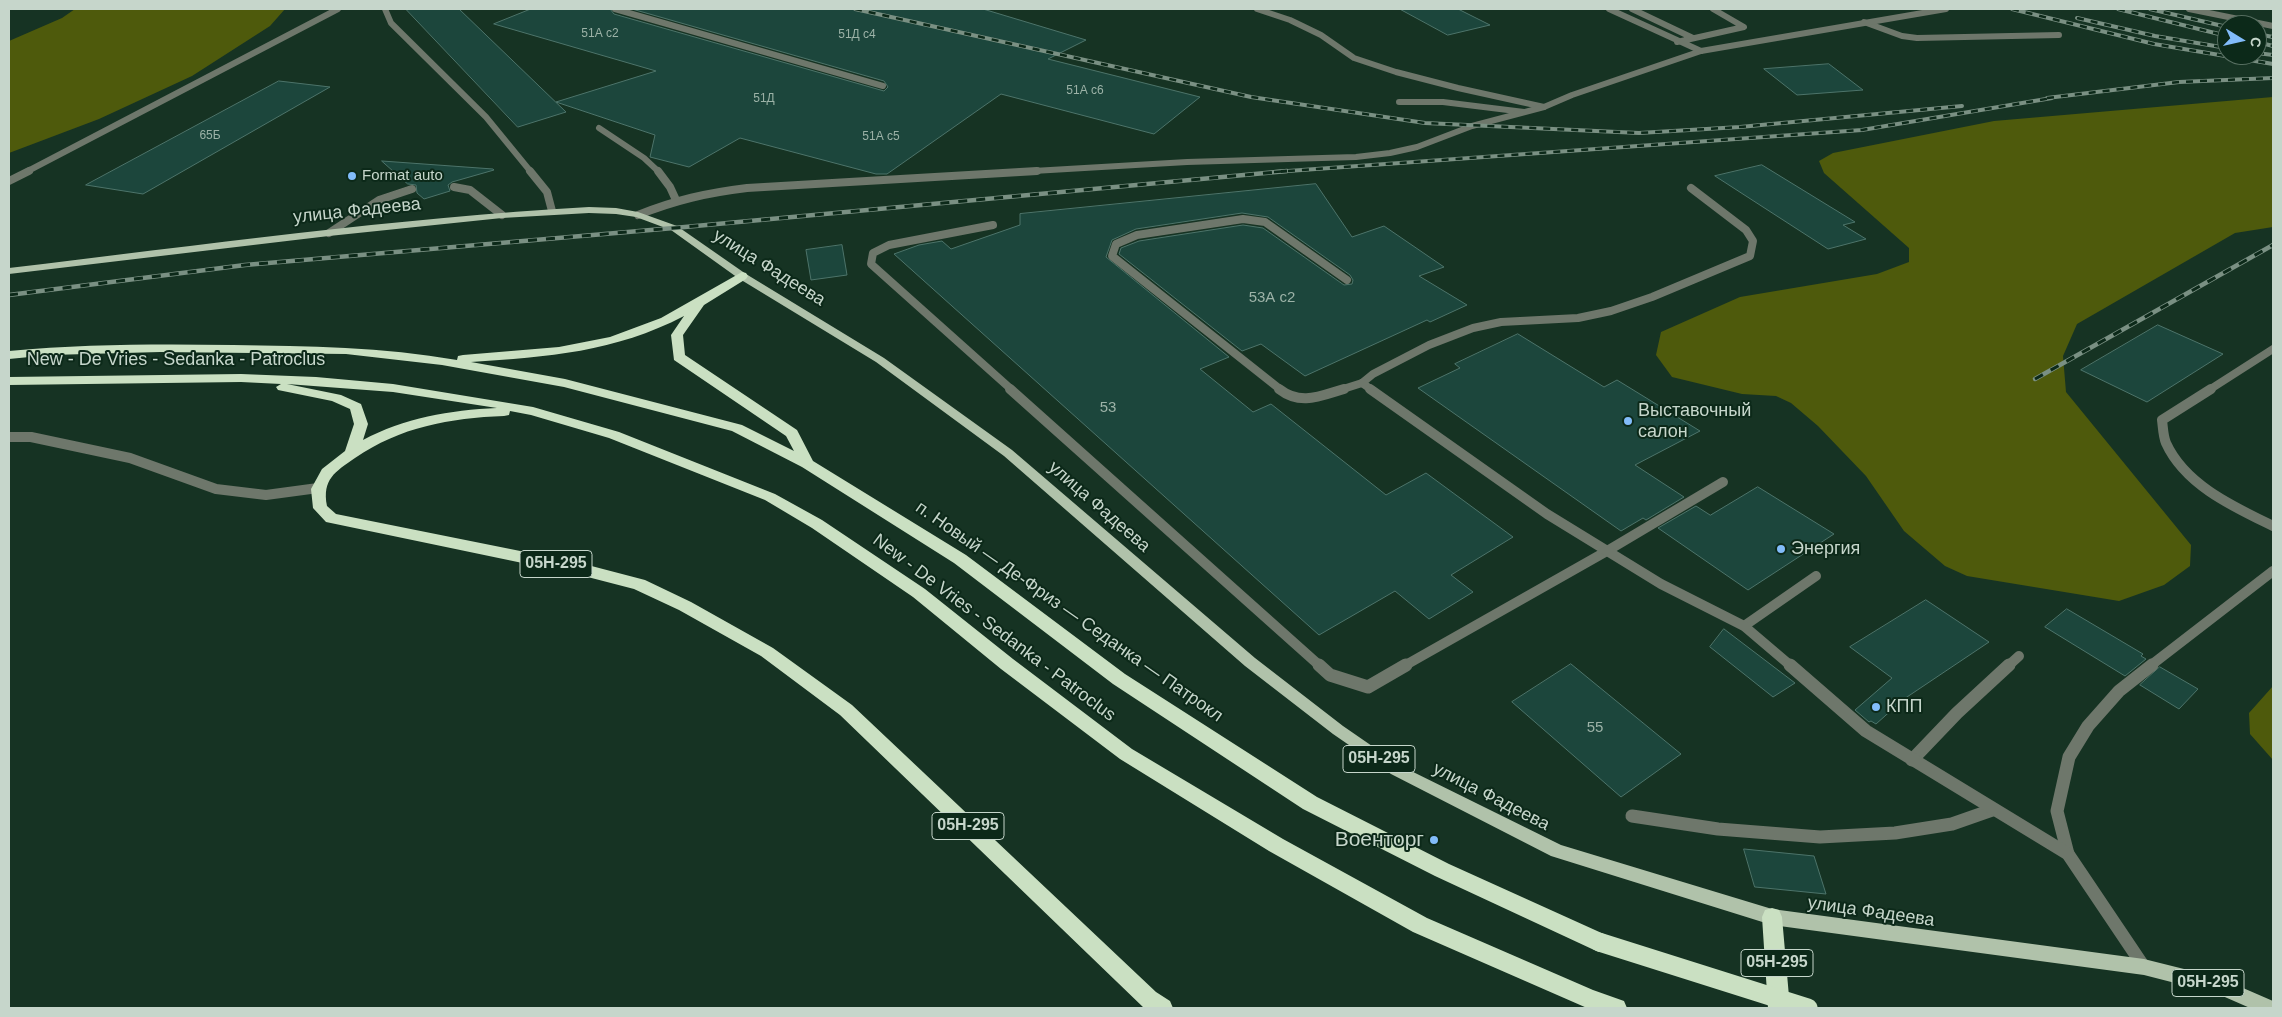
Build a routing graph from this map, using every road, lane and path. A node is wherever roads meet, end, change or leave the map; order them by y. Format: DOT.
graph roads {
  1 [pos="338,9"];
  2 [pos="386,9"];
  3 [pos="615,9"];
  4 [pos="1257,9"];
  5 [pos="1609,9"];
  6 [pos="1632,9"];
  7 [pos="1713,9"];
  8 [pos="1942,9"];
  9 [pos="2189,9"];
  10 [pos="2218,9"];
  11 [pos="2213,14"];
  12 [pos="1864,22"];
  13 [pos="2273,26"];
  14 [pos="2059,35"];
  15 [pos="1693,38"];
  16 [pos="1677,42"];
  17 [pos="1701,51"];
  18 [pos="883,86"];
  19 [pos="1399,102"];
  20 [pos="1544,107"];
  21 [pos="1524,112"];
  22 [pos="599,128"];
  23 [pos="9,181"];
  24 [pos="454,188"];
  25 [pos="1691,188"];
  26 [pos="412,189"];
  27 [pos="676,200"];
  28 [pos="552,211"];
  29 [pos="502,215"];
  30 [pos="638,215"];
  31 [pos="993,225"];
  32 [pos="329,233"];
  33 [pos="9,271"];
  34 [pos="742,276"];
  35 [pos="1347,280"];
  36 [pos="700,304"];
  37 [pos="2273,349"];
  38 [pos="9,355"];
  39 [pos="442,361"];
  40 [pos="242,378"];
  41 [pos="9,381"];
  42 [pos="1362,383"];
  43 [pos="533,412"];
  44 [pos="9,437"];
  45 [pos="352,452"];
  46 [pos="807,464"];
  47 [pos="1724,482"];
  48 [pos="318,488"];
  49 [pos="2273,526"];
  50 [pos="1607,551"];
  51 [pos="2273,571"];
  52 [pos="1816,576"];
  53 [pos="1744,626"];
  54 [pos="2019,656"];
  55 [pos="1912,760"];
  56 [pos="1992,810"];
  57 [pos="1632,816"];
  58 [pos="2068,854"];
  59 [pos="1772,917"];
  60 [pos="2144,967"];
  61 [pos="1162,1008"];
  62 [pos="1616,1008"];
  63 [pos="1779,1008"];
  64 [pos="1808,1008"];
  65 [pos="2270,1008"];
  1 -- 23 [label="street"];
  2 -- 28 [label="street"];
  3 -- 18 [label="street"];
  4 -- 20 [label="street"];
  5 -- 16 [label="street"];
  6 -- 15 [label="street"];
  7 -- 15 [label="street"];
  8 -- 12 [label="street"];
  9 -- 11 [label="street"];
  10 -- 11 [label="street"];
  11 -- 13 [label="street"];
  12 -- 14 [label="street"];
  12 -- 17 [label="street"];
  15 -- 16 [label="street"];
  16 -- 17 [label="street"];
  17 -- 20 [label="street"];
  19 -- 21 [label="street"];
  20 -- 21 [label="street"];
  21 -- 27 [label="street"];
  22 -- 27 [label="street"];
  24 -- 29 [label="street"];
  25 -- 42 [label="street"];
  26 -- 32 [label="street"];
  27 -- 30 [label="street"];
  28 -- 29 [label="main road, улица Фадеева"];
  28 -- 30 [label="main road, улица Фадеева"];
  29 -- 32 [label="main road, улица Фадеева"];
  30 -- 34 [label="main road, улица Фадеева"];
  31 -- 50 [label="street"];
  32 -- 33 [label="main road, улица Фадеева"];
  34 -- 36 [label="highway"];
  34 -- 59 [label="main road, улица Фадеева / 05Н-295"];
  35 -- 42 [label="street"];
  36 -- 39 [label="highway"];
  36 -- 46 [label="highway"];
  37 -- 49 [label="street"];
  38 -- 39 [label="highway, п. Новый — Де-Фриз — Седанка — Патрокл"];
  39 -- 46 [label="highway, п. Новый — Де-Фриз — Седанка — Патрокл"];
  40 -- 41 [label="highway, New - De Vries - Sedanka - Patroclus"];
  40 -- 43 [label="highway, New - De Vries - Sedanka - Patroclus"];
  40 -- 45 [label="highway"];
  42 -- 50 [label="street"];
  43 -- 45 [label="highway"];
  43 -- 62 [label="highway, New - De Vries - Sedanka - Patroclus"];
  44 -- 48 [label="street"];
  45 -- 48 [label="highway"];
  46 -- 64 [label="highway, п. Новый — Де-Фриз — Седанка — Патрокл, bridge"];
  47 -- 50 [label="street"];
  48 -- 61 [label="highway, 05Н-295"];
  50 -- 53 [label="street"];
  51 -- 58 [label="street"];
  52 -- 53 [label="street"];
  53 -- 55 [label="street"];
  54 -- 55 [label="street"];
  55 -- 56 [label="street"];
  56 -- 57 [label="street"];
  56 -- 58 [label="street"];
  58 -- 60 [label="street"];
  59 -- 60 [label="main road, улица Фадеева / 05Н-295"];
  59 -- 63 [label="highway, 05Н-295"];
  60 -- 65 [label="main road, 05Н-295"];
}
